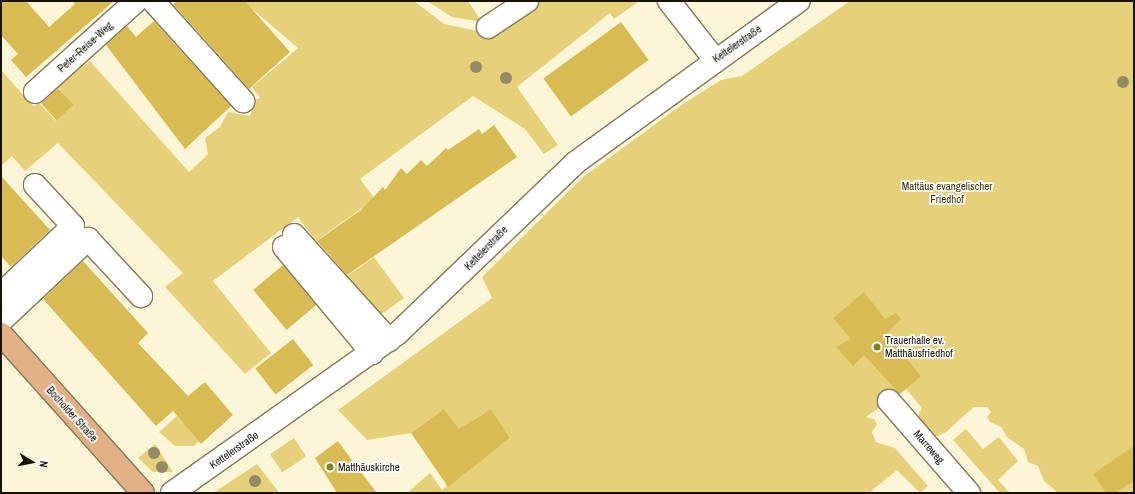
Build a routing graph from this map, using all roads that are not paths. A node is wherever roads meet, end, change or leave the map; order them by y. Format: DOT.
graph roads {
  1 [pos="136,1"];
  2 [pos="153,1"];
  3 [pos="526,1"];
  4 [pos="669,1"];
  5 [pos="799,1"];
  6 [pos="488,27"];
  7 [pos="715,60"];
  8 [pos="34,92"];
  9 [pos="243,101"];
  10 [pos="35,185"];
  11 [pos="289,241"];
  12 [pos="1,294"];
  13 [pos="140,296"];
  14 [pos="1,321"];
  15 [pos="1,334"];
  16 [pos="381,347"];
  17 [pos="889,400"];
  18 [pos="143,493"];
  19 [pos="172,493"];
  20 [pos="969,493"];
  1 -- 8 [label="street, Peter-Reise-Weg"];
  2 -- 9 [label="street"];
  3 -- 6 [label="street"];
  4 -- 7 [label="street"];
  5 -- 7 [label="street, Kettelerstraße"];
  7 -- 16 [label="street, Kettelerstraße"];
  10 -- 12 [label="street"];
  11 -- 16 [label="street"];
  13 -- 14 [label="street"];
  15 -- 18 [label="main road, Bocholder Straße"];
  16 -- 19 [label="street, Kettelerstraße"];
  17 -- 20 [label="street, Marreweg"];
}
